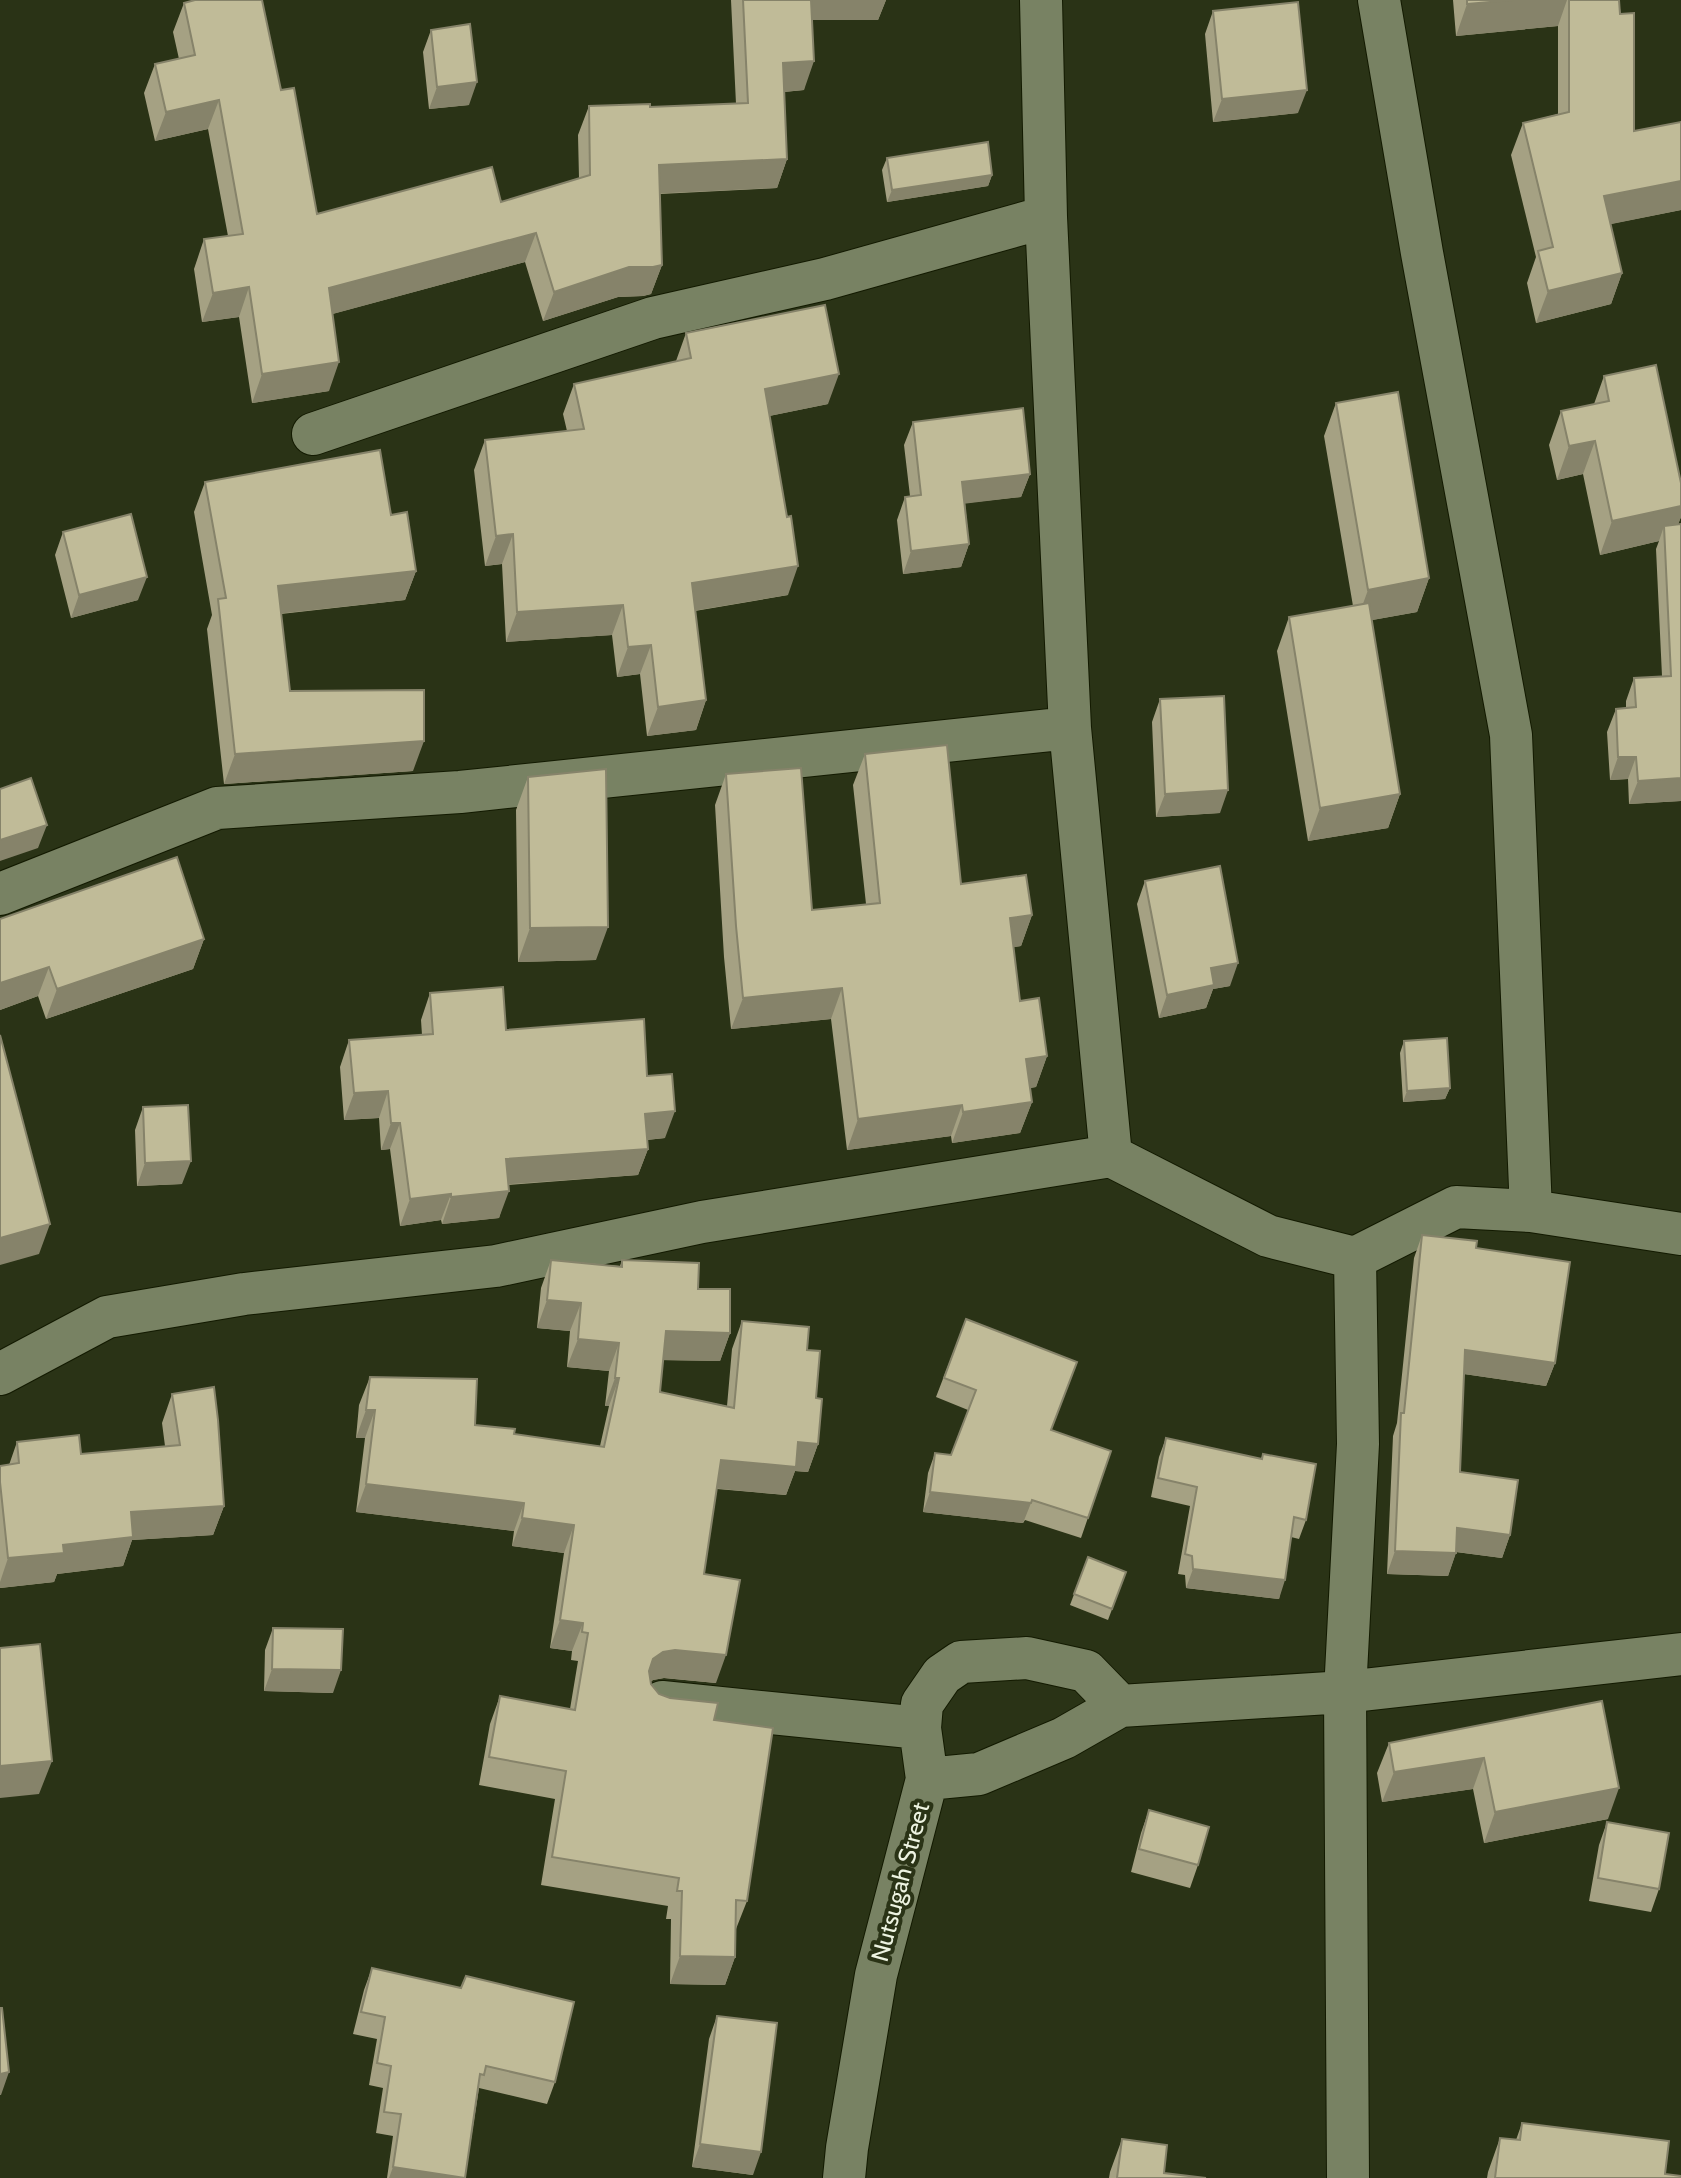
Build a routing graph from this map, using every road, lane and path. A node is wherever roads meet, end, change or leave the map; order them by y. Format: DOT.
graph roads {
  1 [pos="1041,0"];
  2 [pos="1379,0"];
  3 [pos="1046,217"];
  4 [pos="313,434"];
  5 [pos="1070,728"];
  6 [pos="0,894"];
  7 [pos="1111,1156"];
  8 [pos="1531,1211"];
  9 [pos="1681,1234"];
  10 [pos="1355,1258"];
  11 [pos="0,1374"];
  12 [pos="1681,1654"];
  13 [pos="1345,1692"];
  14 [pos="662,1702"];
  15 [pos="1120,1706"];
  16 [pos="920,1728"];
  17 [pos="927,1779"];
  18 [pos="844,2178"];
  19 [pos="1348,2178"];
  1 -- 3 [label="street"];
  2 -- 8 [label="street"];
  3 -- 4 [label="street"];
  3 -- 5 [label="street"];
  5 -- 6 [label="street"];
  5 -- 7 [label="street"];
  7 -- 10 [label="street"];
  7 -- 11 [label="street"];
  8 -- 9 [label="street"];
  8 -- 10 [label="street"];
  10 -- 13 [label="street"];
  12 -- 13 [label="street, Nutsugah Street"];
  13 -- 15 [label="street, Nutsugah Street"];
  13 -- 19 [label="street"];
  14 -- 16 [label="street"];
  15 -- 16 [label="street"];
  15 -- 17 [label="street, Nutsugah Street"];
  16 -- 17 [label="street"];
  17 -- 18 [label="street, Nutsugah Street"];
}
